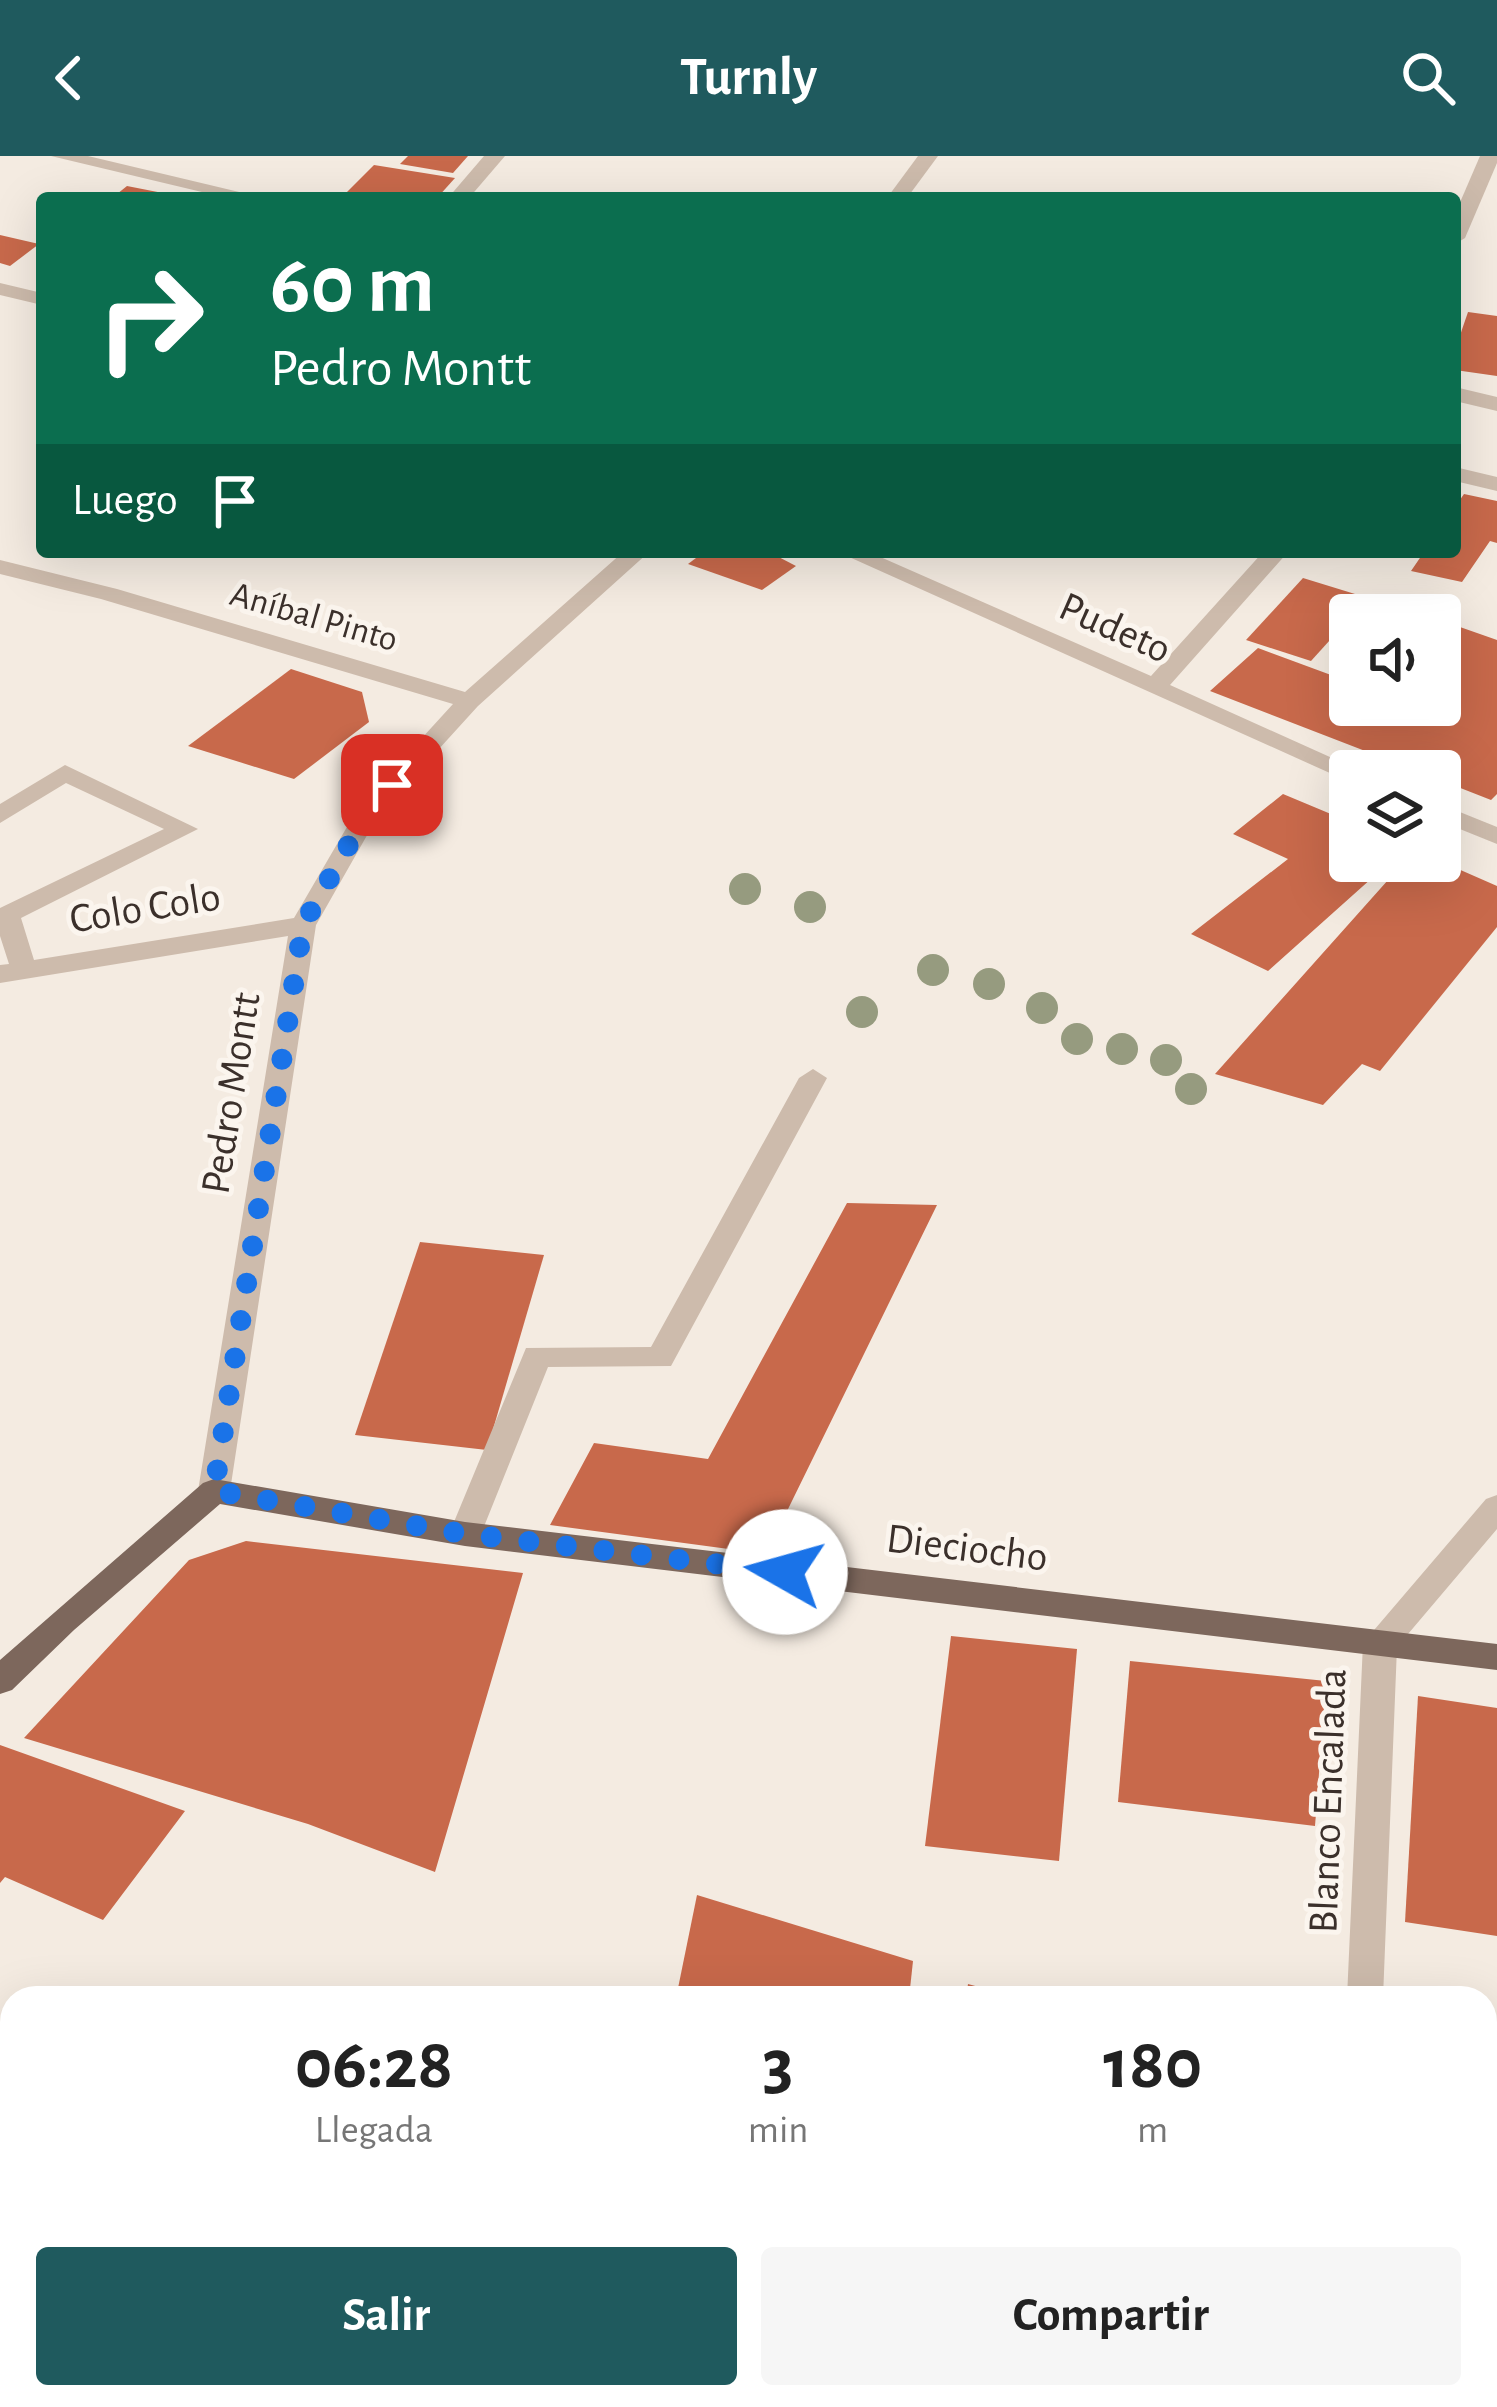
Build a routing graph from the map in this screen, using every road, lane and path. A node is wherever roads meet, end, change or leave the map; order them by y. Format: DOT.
graph roads {
  1 [pos="61,156"];
  2 [pos="495,156"];
  3 [pos="928,156"];
  4 [pos="1490,156"];
  5 [pos="226,192"];
  6 [pos="463,192"];
  7 [pos="901,192"];
  8 [pos="1461,224"];
  9 [pos="0,289"];
  10 [pos="36,298"];
  11 [pos="1461,395"];
  12 [pos="1497,404"];
  13 [pos="1461,474"];
  14 [pos="1494,477"];
  15 [pos="631,558"];
  16 [pos="863,558"];
  17 [pos="1271,558"];
  18 [pos="0,567"];
  19 [pos="1154,688"];
  20 [pos="469,701"];
  21 [pos="1329,764"];
  22 [pos="0,815"];
  23 [pos="1461,821"];
  24 [pos="1497,836"];
  25 [pos="303,925"];
  26 [pos="12,972"];
  27 [pos="813,1078"];
  28 [pos="214,1491"];
  29 [pos="1497,1507"];
  30 [pos="465,1534"];
  31 [pos="1380,1642"];
  32 [pos="1497,1657"];
  33 [pos="0,1681"];
  34 [pos="1366,1986"];
  1 -- 5 [label="street"];
  2 -- 6 [label="street"];
  3 -- 7 [label="street"];
  4 -- 8 [label="street"];
  9 -- 10 [label="street"];
  11 -- 12 [label="street"];
  13 -- 14 [label="street"];
  15 -- 20 [label="street, Pedro Montt"];
  16 -- 19 [label="street, Pudeto"];
  17 -- 19 [label="street"];
  18 -- 20 [label="street, Aníbal Pinto"];
  19 -- 21 [label="street, Pudeto"];
  20 -- 25 [label="street, Pedro Montt"];
  22 -- 26 [label="street"];
  23 -- 24 [label="street"];
  25 -- 26 [label="street, Colo Colo"];
  25 -- 28 [label="street, Pedro Montt"];
  27 -- 30 [label="street"];
  28 -- 30 [label="main road, Dieciocho"];
  28 -- 33 [label="main road"];
  29 -- 31 [label="street, Blanco Encalada"];
  30 -- 31 [label="main road, Dieciocho"];
  31 -- 32 [label="main road, Dieciocho"];
  31 -- 34 [label="street, Blanco Encalada"];
}
